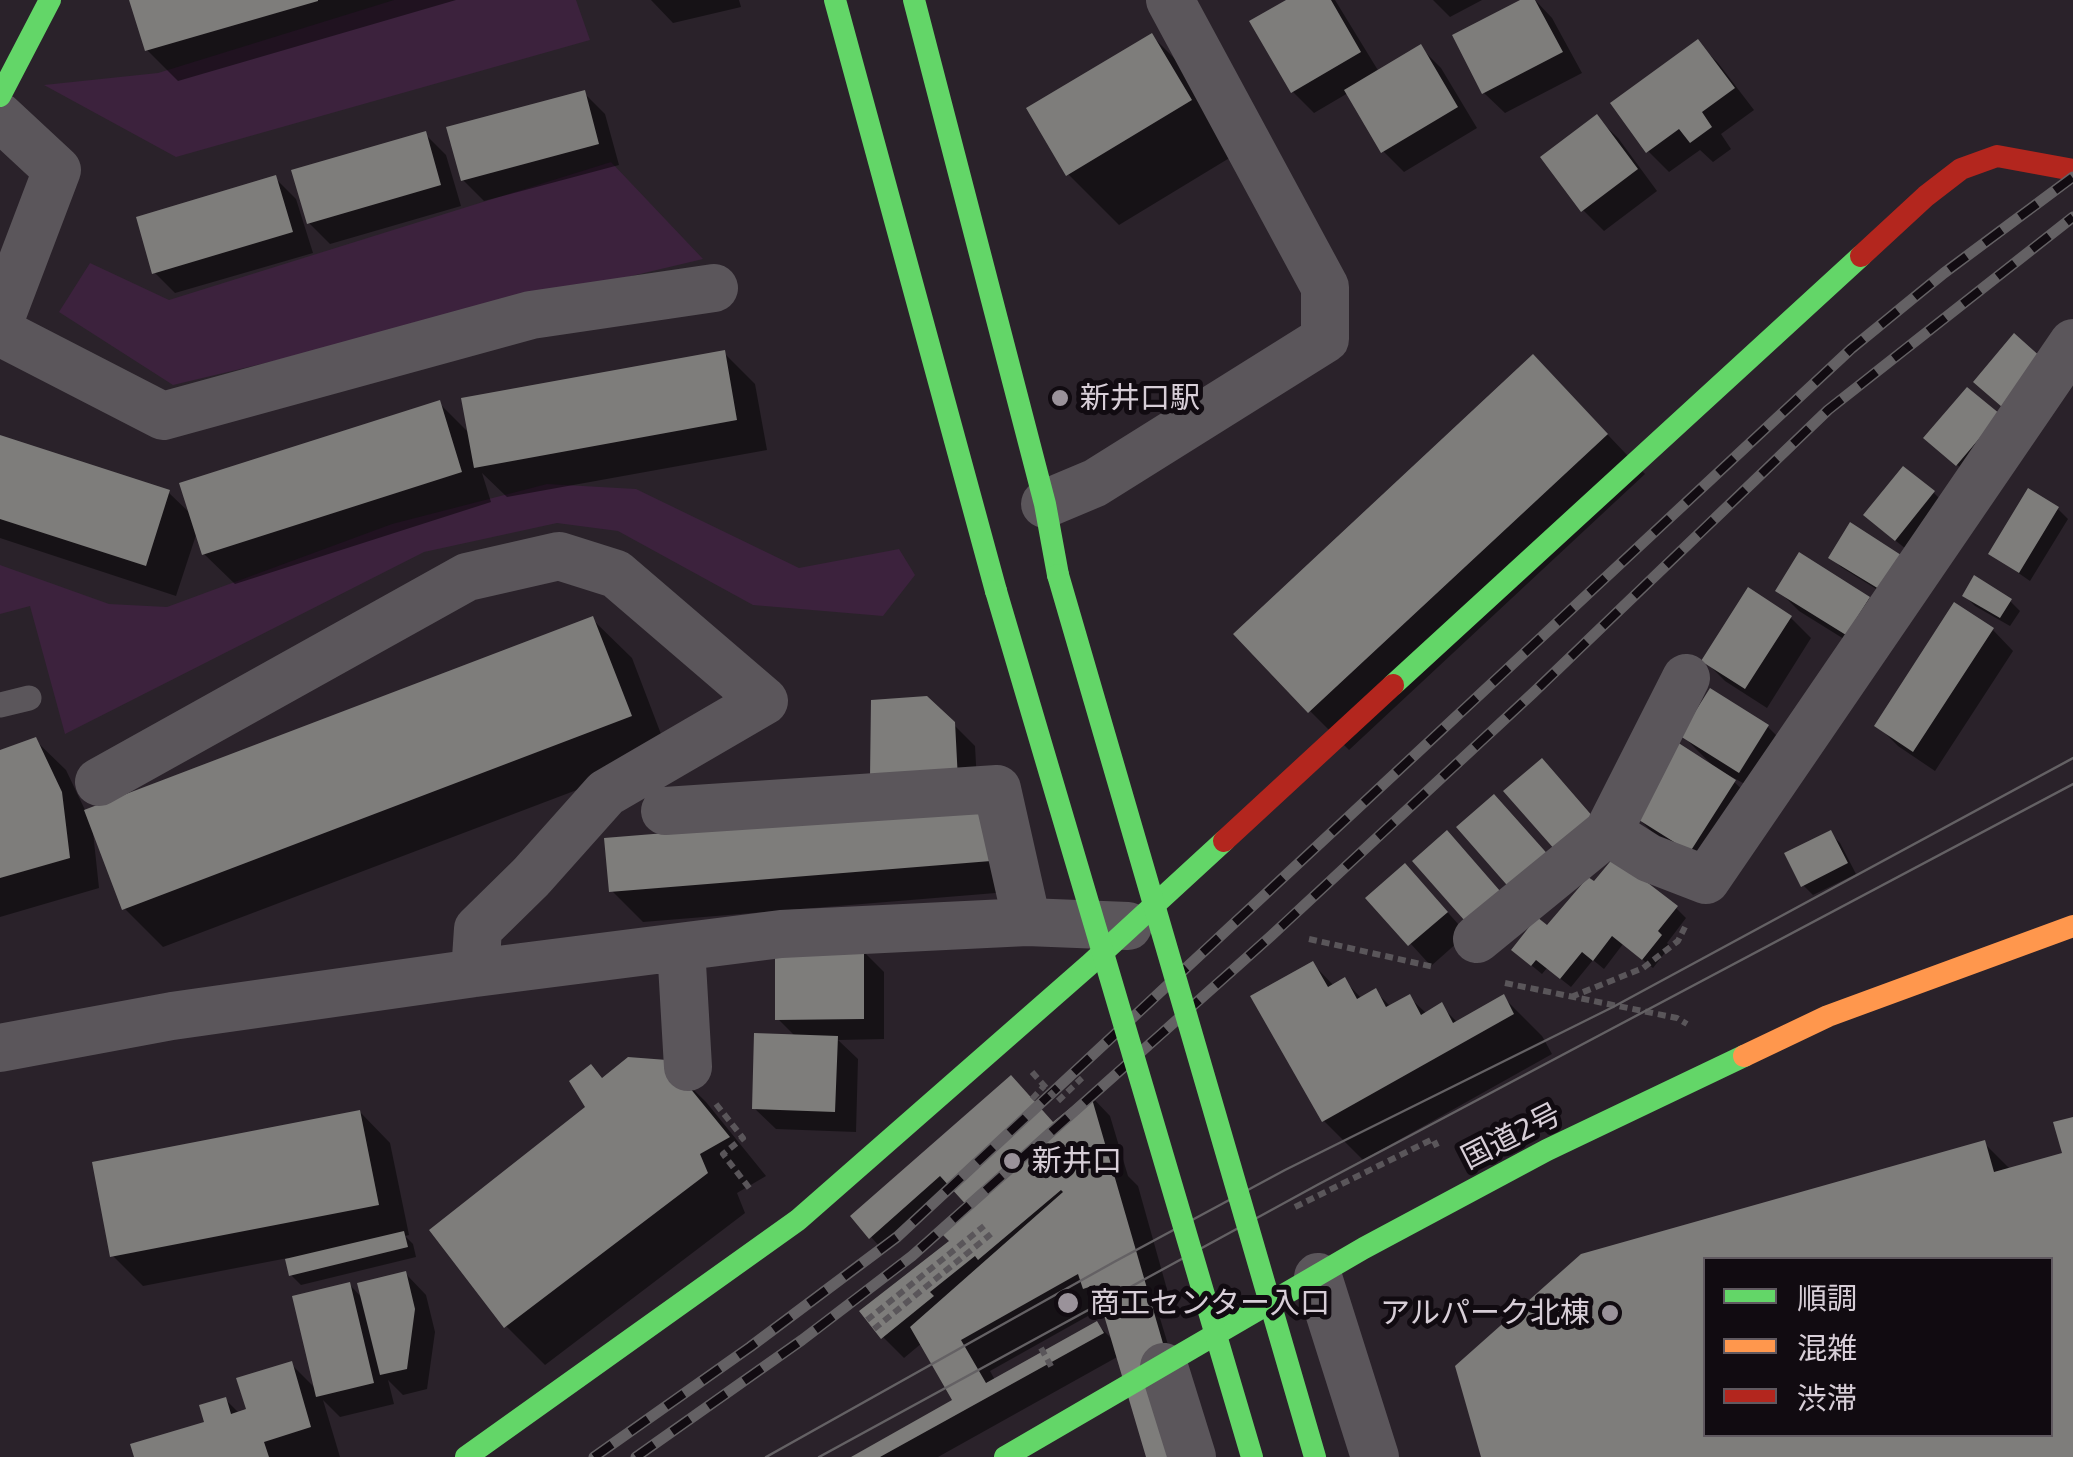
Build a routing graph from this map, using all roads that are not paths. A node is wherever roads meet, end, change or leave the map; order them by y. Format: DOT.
graph roads {
  1 [pos="50,0"];
  2 [pos="835,0"];
  3 [pos="914,0"];
  4 [pos="1170,0"];
  5 [pos="0,96"];
  6 [pos="0,117"];
  7 [pos="2073,170"];
  8 [pos="714,288"];
  9 [pos="0,320"];
  10 [pos="0,332"];
  11 [pos="2073,343"];
  12 [pos="1045,504"];
  13 [pos="1686,678"];
  14 [pos="29,698"];
  15 [pos="0,705"];
  16 [pos="99,782"];
  17 [pos="665,811"];
  18 [pos="1608,832"];
  19 [pos="1027,922"];
  20 [pos="1132,926"];
  21 [pos="2073,926"];
  22 [pos="681,947"];
  23 [pos="1486,960"];
  24 [pos="475,972"];
  25 [pos="0,1048"];
  26 [pos="688,1067"];
  27 [pos="1318,1276"];
  28 [pos="1164,1366"];
  29 [pos="466,1457"];
  30 [pos="1004,1457"];
  31 [pos="1192,1457"];
  32 [pos="1252,1457"];
  33 [pos="1315,1457"];
  34 [pos="1374,1457"];
  1 -- 5 [label="main road"];
  2 -- 32 [label="main road, bridge"];
  3 -- 12 [label="main road"];
  4 -- 12 [label="street"];
  6 -- 9 [label="street"];
  7 -- 20 [label="main road"];
  8 -- 10 [label="street"];
  11 -- 18 [label="street"];
  12 -- 33 [label="main road, bridge"];
  13 -- 18 [label="street"];
  14 -- 15 [label="lane"];
  16 -- 24 [label="street"];
  17 -- 19 [label="street"];
  18 -- 23 [label="street"];
  19 -- 20 [label="street"];
  19 -- 22 [label="street"];
  20 -- 29 [label="main road"];
  21 -- 27 [label="main road, 国道2号"];
  22 -- 24 [label="street"];
  22 -- 26 [label="street"];
  24 -- 25 [label="street"];
  27 -- 28 [label="main road, 国道2号"];
  27 -- 34 [label="street"];
  28 -- 30 [label="main road, 国道2号"];
  28 -- 31 [label="street"];
}
